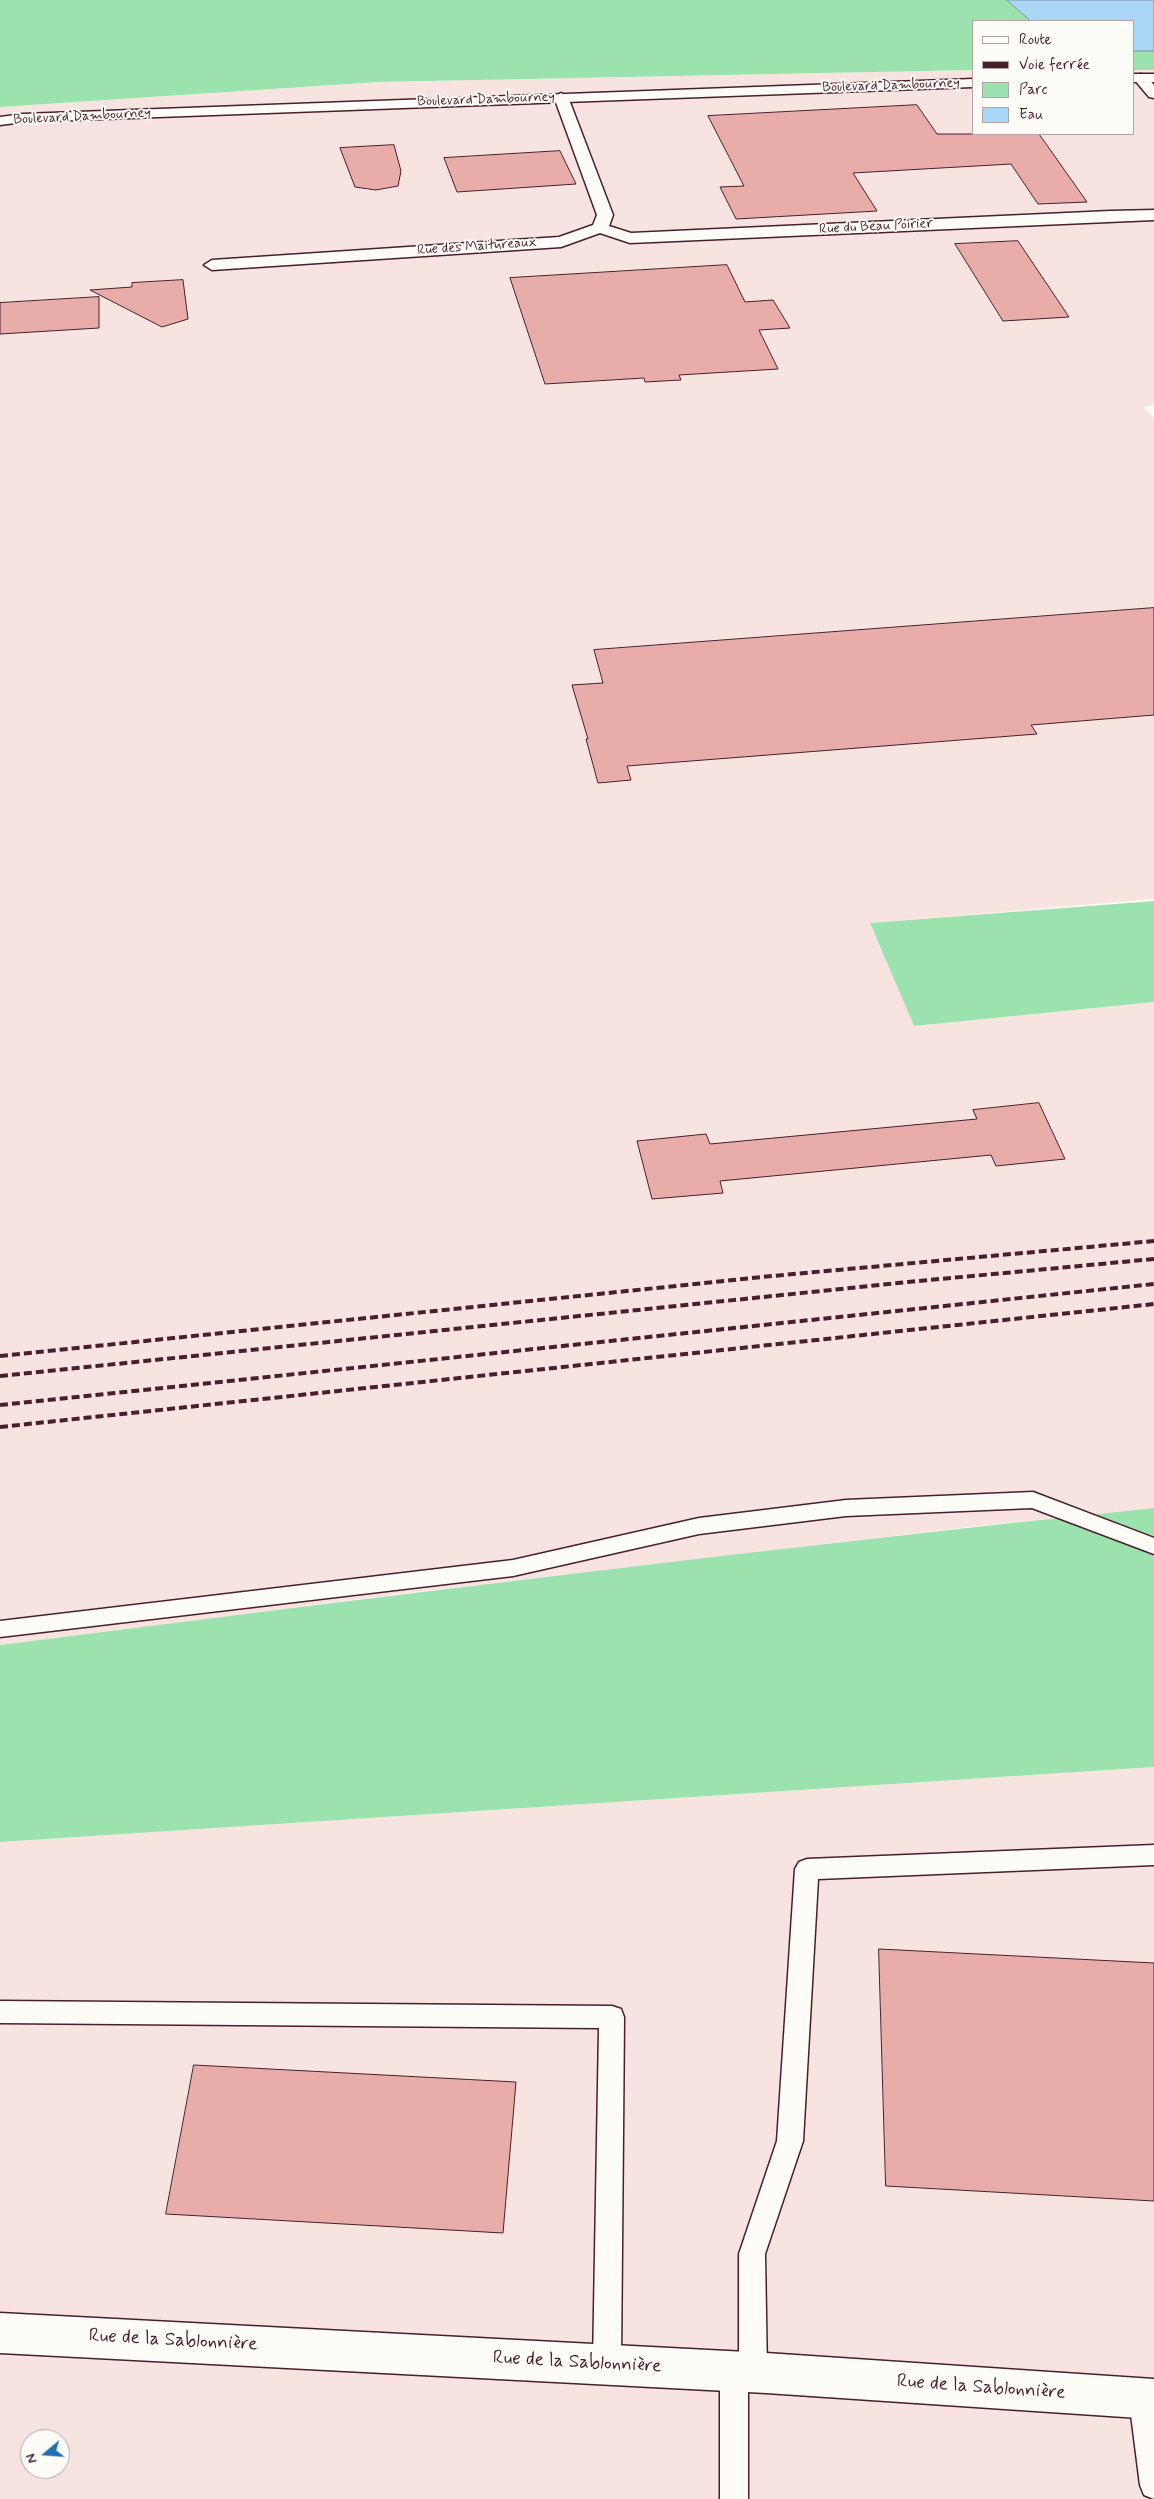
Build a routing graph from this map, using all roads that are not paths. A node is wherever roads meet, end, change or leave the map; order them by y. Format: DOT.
graph roads {
  1 [pos="1142,78"];
  2 [pos="972,83"];
  3 [pos="1154,94"];
  4 [pos="561,97"];
  5 [pos="0,121"];
  6 [pos="1154,215"];
  7 [pos="600,228"];
  8 [pos="212,265"];
  9 [pos="1154,1546"];
  10 [pos="0,1629"];
  11 [pos="1154,1855"];
  12 [pos="0,2012"];
  13 [pos="0,2333"];
  14 [pos="607,2364"];
  15 [pos="744,2372"];
  16 [pos="1149,2399"];
  17 [pos="1154,2485"];
  18 [pos="734,2499"];
  1 -- 3 [label="street"];
  2 -- 4 [label="street, Boulevard Dambourney"];
  4 -- 5 [label="street, Boulevard Dambourney"];
  4 -- 7 [label="street"];
  6 -- 7 [label="street, Rue du Beau Poirier"];
  7 -- 8 [label="street, Rue des Maitureaux"];
  9 -- 10 [label="lane"];
  11 -- 15 [label="lane"];
  12 -- 14 [label="lane"];
  13 -- 14 [label="street, Rue de la Sablonnière"];
  14 -- 15 [label="street, Rue de la Sablonnière"];
  15 -- 16 [label="street, Rue de la Sablonnière"];
  15 -- 18 [label="lane"];
  16 -- 17 [label="lane"];
}
